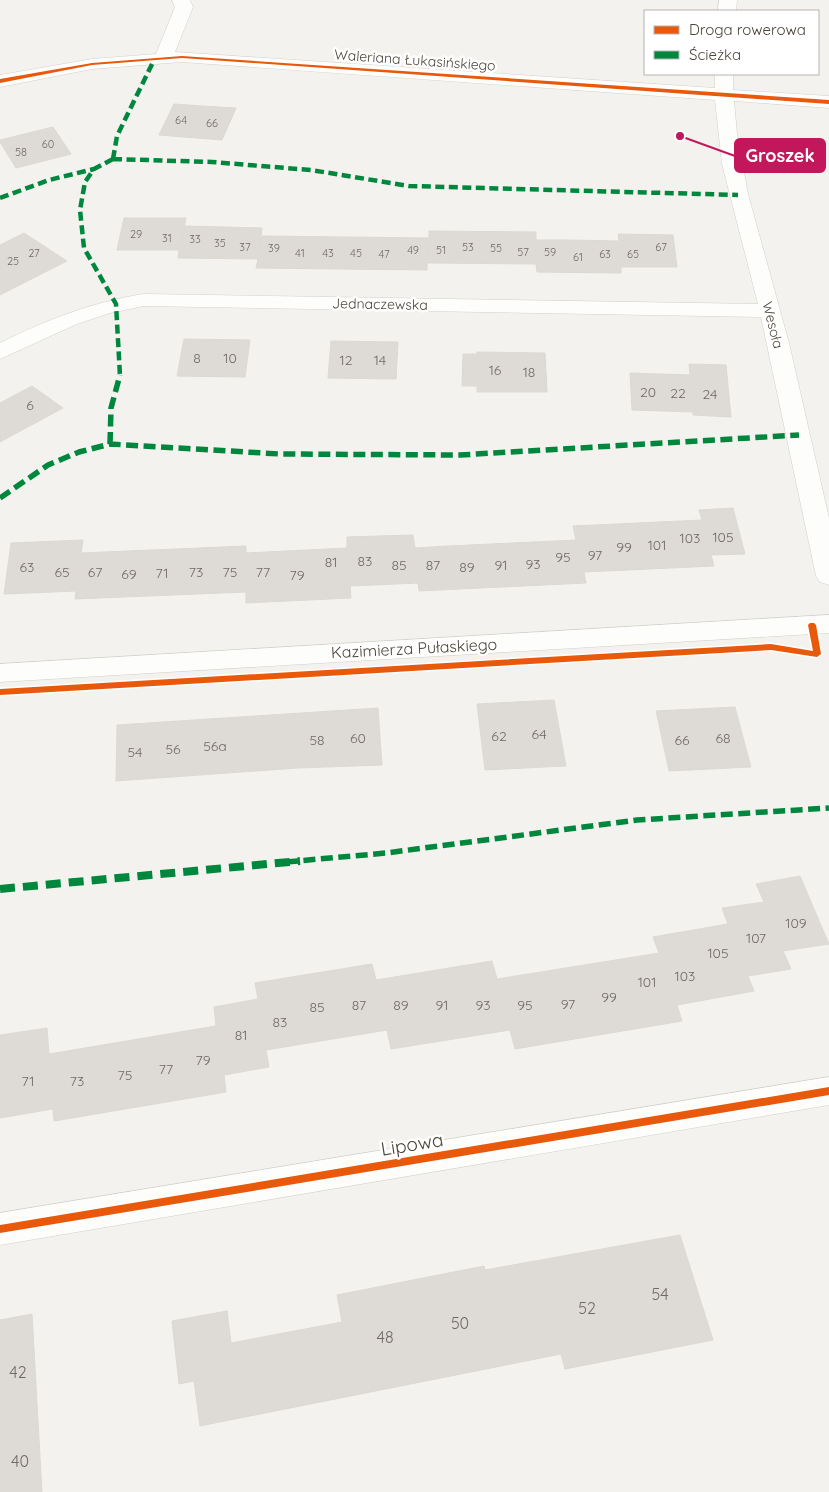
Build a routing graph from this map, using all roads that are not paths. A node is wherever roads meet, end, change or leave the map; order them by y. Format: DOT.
graph roads {
  1 [pos="181,0"];
  2 [pos="164,57"];
  3 [pos="0,81"];
  4 [pos="724,84"];
  5 [pos="829,102"];
  6 [pos="770,311"];
  7 [pos="0,352"];
  8 [pos="829,576"];
  9 [pos="829,624"];
  10 [pos="0,672"];
  11 [pos="829,1091"];
  12 [pos="0,1229"];
  1 -- 2 [label="street"];
  2 -- 3 [label="street, Waleriana Łukasińskiego"];
  2 -- 4 [label="street, Waleriana Łukasińskiego"];
  4 -- 5 [label="street, Waleriana Łukasińskiego"];
  4 -- 6 [label="street, Wesoła"];
  6 -- 7 [label="street, Jednaczewska"];
  6 -- 8 [label="street, Wesoła"];
  9 -- 10 [label="street, Kazimierza Pułaskiego"];
  11 -- 12 [label="street, Lipowa"];
}
